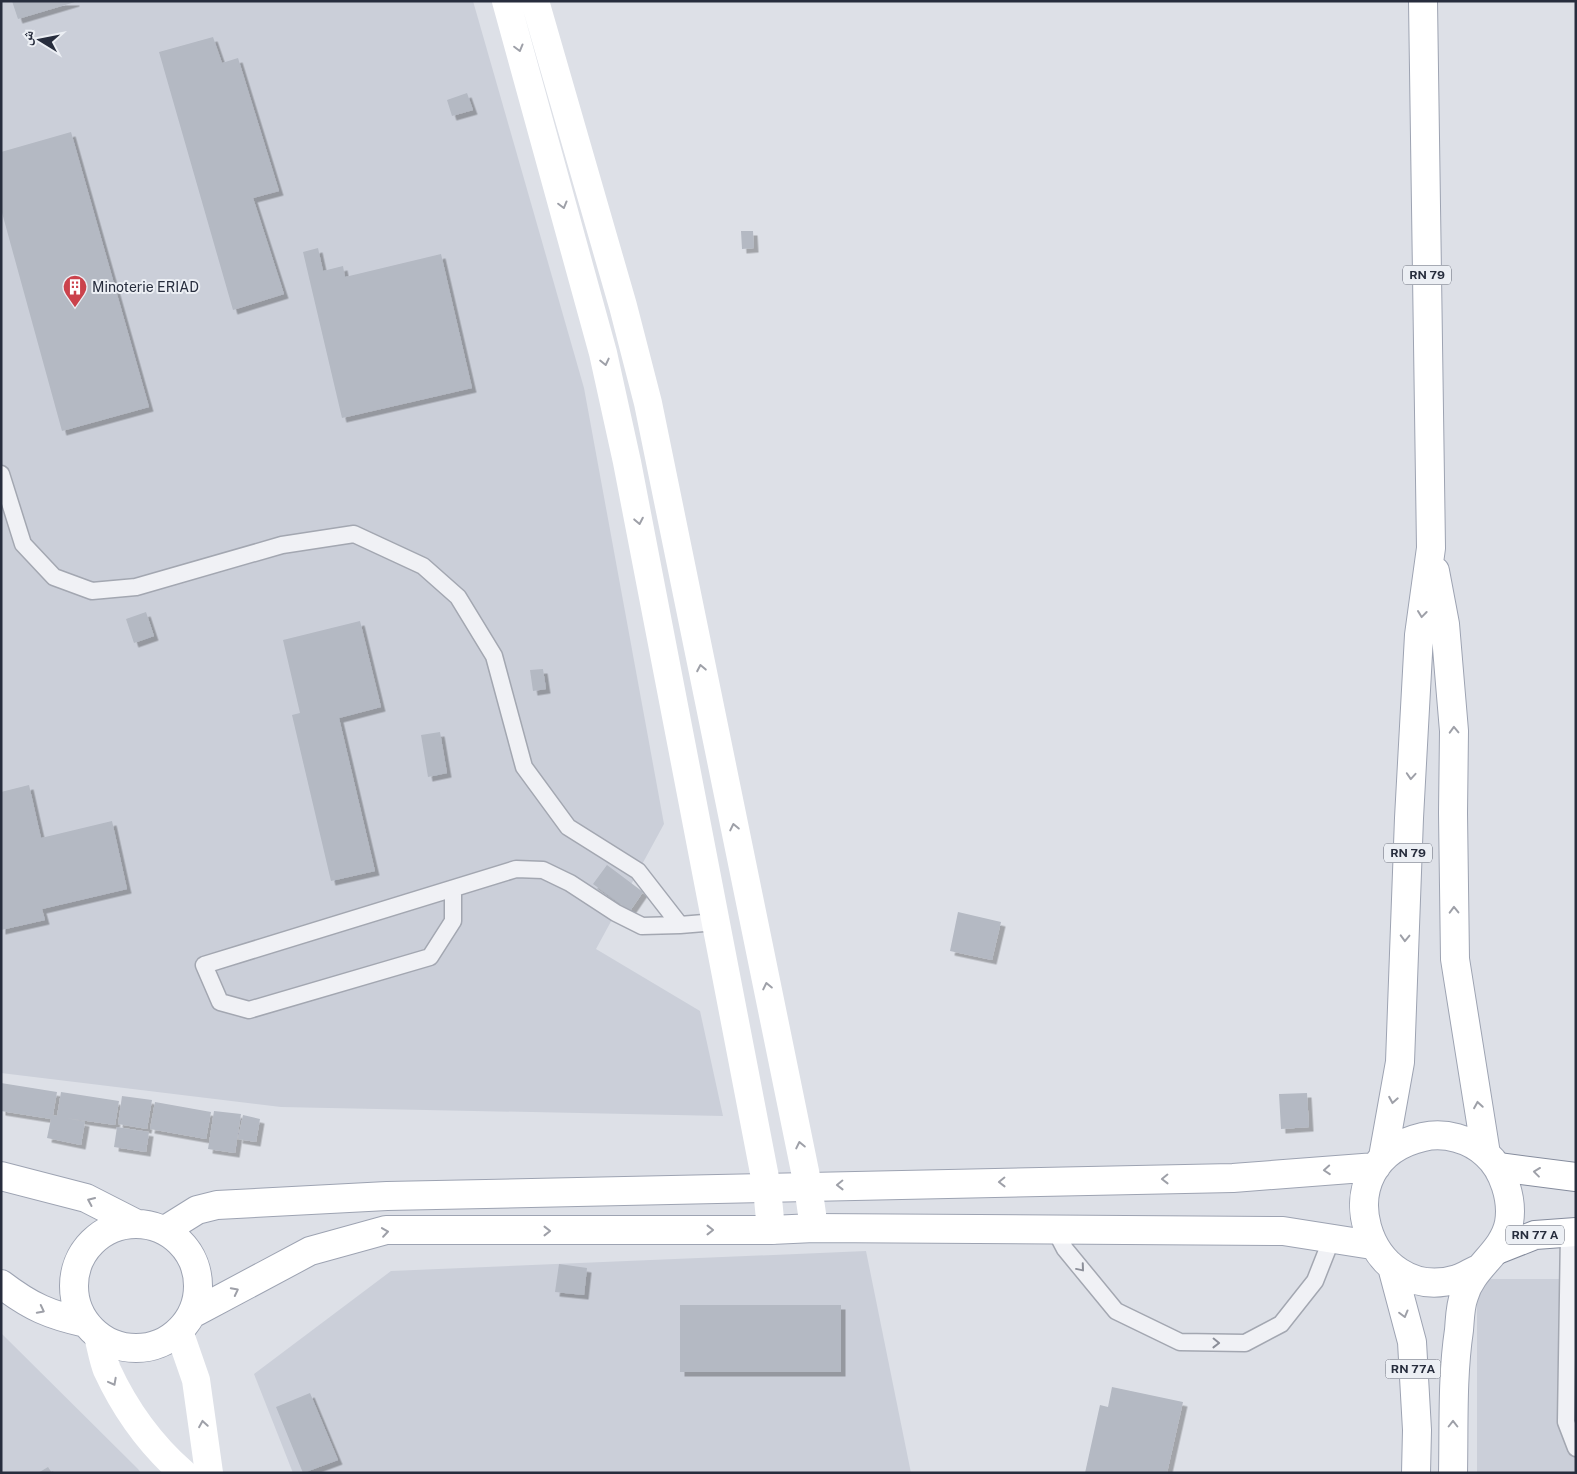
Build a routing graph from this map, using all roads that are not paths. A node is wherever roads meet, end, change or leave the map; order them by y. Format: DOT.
graph roads {
  1 [pos="506,1"];
  2 [pos="535,1"];
  3 [pos="1423,1"];
  4 [pos="620,295"];
  5 [pos="590,304"];
  6 [pos="1,474"];
  7 [pos="1431,548"];
  8 [pos="683,577"];
  9 [pos="651,583"];
  10 [pos="453,889"];
  11 [pos="753,918"];
  12 [pos="716,922"];
  13 [pos="680,925"];
  14 [pos="1492,1160"];
  15 [pos="1380,1162"];
  16 [pos="1,1176"];
  17 [pos="1576,1177"];
  18 [pos="808,1186"];
  19 [pos="767,1188"];
  20 [pos="135,1223"];
  21 [pos="814,1228"];
  22 [pos="1054,1228"];
  23 [pos="165,1230"];
  24 [pos="771,1230"];
  25 [pos="1572,1233"];
  26 [pos="1332,1238"];
  27 [pos="1372,1245"];
  28 [pos="1497,1250"];
  29 [pos="1392,1267"];
  30 [pos="1478,1269"];
  31 [pos="1,1284"];
  32 [pos="185,1323"];
  33 [pos="92,1330"];
  34 [pos="1576,1448"];
  35 [pos="183,1473"];
  36 [pos="209,1473"];
  37 [pos="1416,1473"];
  38 [pos="1453,1473"];
  1 -- 5 [label="main road, one-way"];
  2 -- 4 [label="main road"];
  3 -- 7 [label="main road, RN 79"];
  4 -- 5 [label="main road"];
  4 -- 8 [label="main road"];
  5 -- 9 [label="main road, one-way"];
  6 -- 13 [label="lane"];
  14 -- 7 [label="main road, RN 79, one-way"];
  7 -- 15 [label="main road, RN 79, one-way"];
  8 -- 9 [label="main road"];
  11 -- 8 [label="main road, one-way"];
  9 -- 12 [label="main road"];
  10 -- 10 [label="lane"];
  10 -- 13 [label="lane"];
  11 -- 12 [label="main road"];
  18 -- 11 [label="main road, one-way"];
  12 -- 13 [label="lane"];
  12 -- 19 [label="main road"];
  14 -- 15 [label="main road"];
  17 -- 14 [label="main road, one-way"];
  14 -- 28 [label="main road"];
  15 -- 18 [label="main road, one-way"];
  15 -- 27 [label="main road"];
  20 -- 16 [label="main road, one-way"];
  18 -- 19 [label="main road"];
  18 -- 21 [label="main road"];
  19 -- 23 [label="main road"];
  19 -- 24 [label="main road"];
  20 -- 23 [label="main road"];
  20 -- 33 [label="main road"];
  21 -- 22 [label="main road"];
  21 -- 24 [label="main road"];
  22 -- 26 [label="main road"];
  22 -- 26 [label="lane, one-way"];
  23 -- 32 [label="main road"];
  32 -- 24 [label="main road, one-way"];
  25 -- 28 [label="main road, RN 77 A"];
  25 -- 34 [label="lane"];
  26 -- 27 [label="main road"];
  27 -- 29 [label="main road"];
  28 -- 30 [label="main road"];
  29 -- 30 [label="main road"];
  29 -- 37 [label="main road, RN 77A, one-way"];
  38 -- 30 [label="main road, RN 77A, one-way"];
  31 -- 33 [label="main road, one-way"];
  32 -- 33 [label="main road"];
  36 -- 32 [label="main road, one-way"];
  33 -- 35 [label="main road, one-way"];
}
